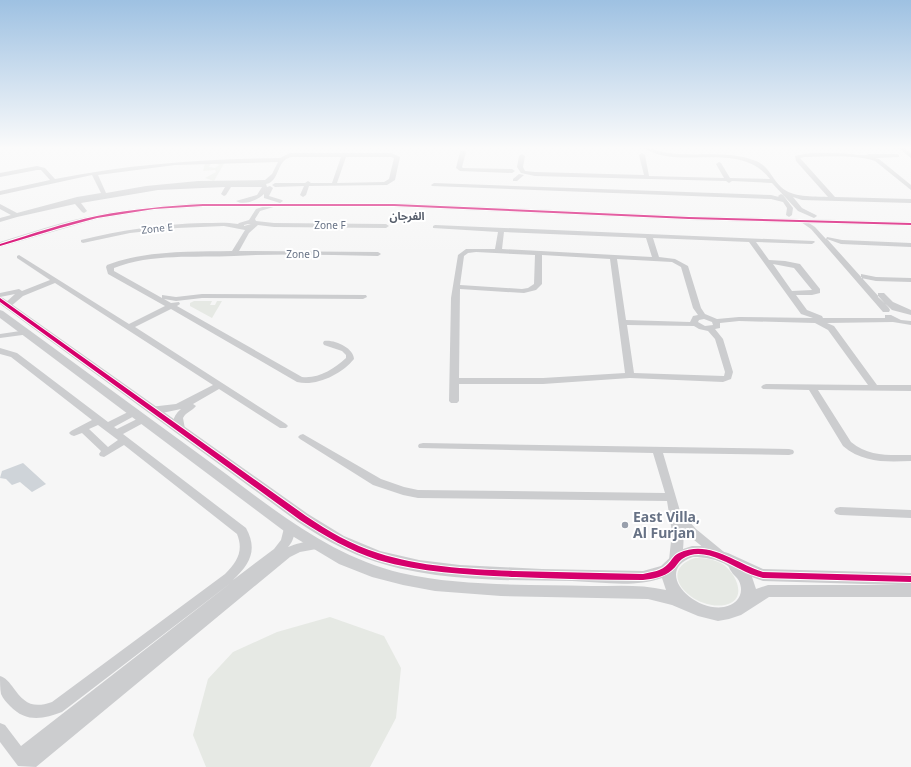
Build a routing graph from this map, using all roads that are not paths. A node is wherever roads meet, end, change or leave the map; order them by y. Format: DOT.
graph roads {
  1 [pos="274,182"];
  2 [pos="774,182"];
  3 [pos="42,183"];
  4 [pos="99,183"];
  5 [pos="270,183"];
  6 [pos="287,183"];
  7 [pos="335,183"];
  8 [pos="388,183"];
  9 [pos="515,183"];
  10 [pos="818,183"];
  11 [pos="230,184"];
  12 [pos="265,184"];
  13 [pos="308,184"];
  14 [pos="434,185"];
  15 [pos="516,189"];
  16 [pos="781,192"];
  17 [pos="0,193"];
  18 [pos="224,194"];
  19 [pos="788,194"];
  20 [pos="105,195"];
  21 [pos="303,195"];
  22 [pos="771,197"];
  23 [pos="802,198"];
  24 [pos="833,199"];
  25 [pos="76,201"];
  26 [pos="911,201"];
  27 [pos="790,202"];
  28 [pos="237,203"];
  29 [pos="279,203"];
  30 [pos="0,206"];
  31 [pos="84,211"];
  32 [pos="16,215"];
  33 [pos="789,215"];
  34 [pos="814,216"];
  35 [pos="911,218"];
  36 [pos="0,220"];
  37 [pos="761,220"];
  38 [pos="802,221"];
  39 [pos="822,221"];
  40 [pos="911,223"];
  41 [pos="240,225"];
  42 [pos="253,225"];
  43 [pos="386,226"];
  44 [pos="435,226"];
  45 [pos="501,230"];
  46 [pos="824,236"];
  47 [pos="649,237"];
  48 [pos="0,240"];
  49 [pos="83,240"];
  50 [pos="751,240"];
  51 [pos="812,242"];
  52 [pos="868,243"];
  53 [pos="0,245"];
  54 [pos="910,246"];
  55 [pos="838,248"];
  56 [pos="498,251"];
  57 [pos="539,253"];
  58 [pos="231,254"];
  59 [pos="378,254"];
  60 [pos="19,257"];
  61 [pos="614,257"];
  62 [pos="656,259"];
  63 [pos="123,261"];
  64 [pos="767,262"];
  65 [pos="864,276"];
  66 [pos="54,280"];
  67 [pos="903,280"];
  68 [pos="911,280"];
  69 [pos="872,286"];
  70 [pos="456,287"];
  71 [pos="790,293"];
  72 [pos="0,295"];
  73 [pos="196,296"];
  74 [pos="363,297"];
  75 [pos="165,298"];
  76 [pos="2,306"];
  77 [pos="176,307"];
  78 [pos="900,309"];
  79 [pos="885,311"];
  80 [pos="911,313"];
  81 [pos="801,315"];
  82 [pos="702,316"];
  83 [pos="786,319"];
  84 [pos="817,319"];
  85 [pos="856,320"];
  86 [pos="892,320"];
  87 [pos="716,321"];
  88 [pos="623,322"];
  89 [pos="696,324"];
  90 [pos="833,324"];
  91 [pos="908,324"];
  92 [pos="130,328"];
  93 [pos="710,328"];
  94 [pos="27,332"];
  95 [pos="0,336"];
  96 [pos="327,343"];
  97 [pos="0,352"];
  98 [pos="630,375"];
  99 [pos="454,381"];
  100 [pos="222,386"];
  101 [pos="766,387"];
  102 [pos="812,388"];
  103 [pos="875,388"];
  104 [pos="911,388"];
  105 [pos="454,401"];
  106 [pos="144,414"];
  107 [pos="102,424"];
  108 [pos="283,426"];
  109 [pos="180,429"];
  110 [pos="120,437"];
  111 [pos="303,437"];
  112 [pos="423,446"];
  113 [pos="657,450"];
  114 [pos="789,452"];
  115 [pos="911,458"];
  116 [pos="671,497"];
  117 [pos="840,511"];
  118 [pos="676,513"];
  119 [pos="911,514"];
  120 [pos="289,527"];
  121 [pos="318,545"];
  122 [pos="728,560"];
  123 [pos="672,564"];
  124 [pos="911,578"];
  125 [pos="911,591"];
  126 [pos="687,604"];
  127 [pos="741,607"];
  128 [pos="0,682"];
  129 [pos="0,730"];
  130 [pos="24,763"];
  1 -- 29 [label="street"];
  2 -- 16 [label="street"];
  3 -- 17 [label="street"];
  4 -- 20 [label="street"];
  5 -- 12 [label="street"];
  6 -- 13 [label="street"];
  7 -- 8 [label="street"];
  7 -- 13 [label="street"];
  9 -- 15 [label="street"];
  10 -- 24 [label="street"];
  11 -- 12 [label="street"];
  11 -- 18 [label="street"];
  11 -- 20 [label="street"];
  12 -- 20 [label="street"];
  12 -- 28 [label="street"];
  13 -- 21 [label="street"];
  14 -- 15 [label="street"];
  15 -- 22 [label="street"];
  16 -- 19 [label="street"];
  16 -- 22 [label="street"];
  16 -- 27 [label="street"];
  19 -- 23 [label="street"];
  19 -- 27 [label="street"];
  20 -- 25 [label="street"];
  20 -- 32 [label="street"];
  22 -- 27 [label="street"];
  23 -- 24 [label="street"];
  23 -- 27 [label="street"];
  24 -- 26 [label="street"];
  25 -- 31 [label="street"];
  25 -- 32 [label="street"];
  27 -- 33 [label="street"];
  27 -- 34 [label="street"];
  28 -- 29 [label="street"];
  28 -- 41 [label="street"];
  28 -- 48 [label="street"];
  28 -- 53 [label="street"];
  29 -- 33 [label="street"];
  29 -- 37 [label="street"];
  29 -- 42 [label="street"];
  30 -- 32 [label="street"];
  32 -- 36 [label="street"];
  33 -- 34 [label="street"];
  34 -- 35 [label="street"];
  37 -- 38 [label="street"];
  37 -- 40 [label="street"];
  38 -- 39 [label="street"];
  38 -- 46 [label="street"];
  39 -- 40 [label="street"];
  39 -- 46 [label="street"];
  41 -- 42 [label="street, Zone E"];
  41 -- 49 [label="street, Zone E"];
  41 -- 58 [label="street"];
  42 -- 43 [label="street, Zone F"];
  42 -- 58 [label="street"];
  44 -- 45 [label="street"];
  45 -- 47 [label="street"];
  45 -- 56 [label="street"];
  46 -- 52 [label="street"];
  46 -- 55 [label="street"];
  46 -- 79 [label="street"];
  47 -- 50 [label="street"];
  47 -- 62 [label="street"];
  50 -- 51 [label="street"];
  50 -- 64 [label="street"];
  52 -- 54 [label="street"];
  52 -- 55 [label="street"];
  55 -- 65 [label="street"];
  56 -- 57 [label="street"];
  56 -- 70 [label="street"];
  57 -- 61 [label="street"];
  57 -- 70 [label="street"];
  58 -- 59 [label="street, Zone D"];
  58 -- 63 [label="street, Zone D"];
  60 -- 66 [label="street"];
  61 -- 62 [label="street"];
  61 -- 88 [label="street"];
  62 -- 82 [label="street"];
  63 -- 75 [label="street"];
  63 -- 77 [label="street"];
  64 -- 71 [label="street"];
  64 -- 71 [label="street"];
  65 -- 67 [label="street"];
  65 -- 69 [label="street"];
  66 -- 72 [label="street"];
  66 -- 76 [label="street"];
  66 -- 92 [label="street"];
  67 -- 68 [label="street"];
  67 -- 69 [label="street"];
  69 -- 78 [label="street"];
  70 -- 99 [label="street"];
  71 -- 81 [label="street"];
  73 -- 74 [label="street"];
  73 -- 75 [label="street"];
  73 -- 77 [label="street"];
  75 -- 77 [label="street"];
  76 -- 94 [label="street"];
  76 -- 106 [label="street"];
  77 -- 92 [label="street"];
  77 -- 96 [label="street"];
  78 -- 79 [label="street"];
  78 -- 80 [label="street"];
  79 -- 85 [label="street"];
  79 -- 86 [label="street"];
  81 -- 83 [label="street"];
  81 -- 84 [label="street"];
  82 -- 87 [label="street"];
  82 -- 89 [label="street"];
  83 -- 84 [label="street"];
  83 -- 87 [label="street"];
  84 -- 85 [label="street"];
  84 -- 90 [label="street"];
  85 -- 86 [label="street"];
  85 -- 90 [label="street"];
  86 -- 91 [label="street"];
  87 -- 93 [label="street"];
  88 -- 89 [label="street"];
  88 -- 98 [label="street"];
  89 -- 93 [label="street"];
  90 -- 103 [label="street"];
  92 -- 100 [label="street"];
  93 -- 98 [label="street"];
  94 -- 95 [label="street"];
  94 -- 106 [label="street"];
  97 -- 107 [label="street"];
  98 -- 99 [label="street"];
  99 -- 105 [label="street"];
  100 -- 106 [label="street"];
  100 -- 108 [label="street"];
  100 -- 109 [label="street"];
  101 -- 102 [label="street"];
  102 -- 103 [label="street"];
  102 -- 115 [label="street"];
  103 -- 104 [label="street"];
  106 -- 107 [label="street"];
  106 -- 109 [label="street"];
  106 -- 110 [label="street"];
  106 -- 120 [label="street"];
  107 -- 110 [label="street"];
  107 -- 110 [label="street"];
  109 -- 123 [label="street"];
  110 -- 128 [label="street"];
  111 -- 116 [label="street"];
  112 -- 113 [label="street"];
  113 -- 114 [label="street"];
  113 -- 116 [label="street"];
  116 -- 118 [label="street"];
  117 -- 119 [label="street"];
  118 -- 122 [label="street"];
  118 -- 123 [label="street"];
  120 -- 121 [label="street"];
  120 -- 130 [label="street"];
  121 -- 126 [label="street"];
  121 -- 130 [label="street"];
  122 -- 123 [label="street"];
  122 -- 124 [label="street"];
  122 -- 127 [label="street"];
  123 -- 126 [label="street"];
  125 -- 127 [label="street"];
  126 -- 127 [label="street"];
  129 -- 130 [label="street"];
}
